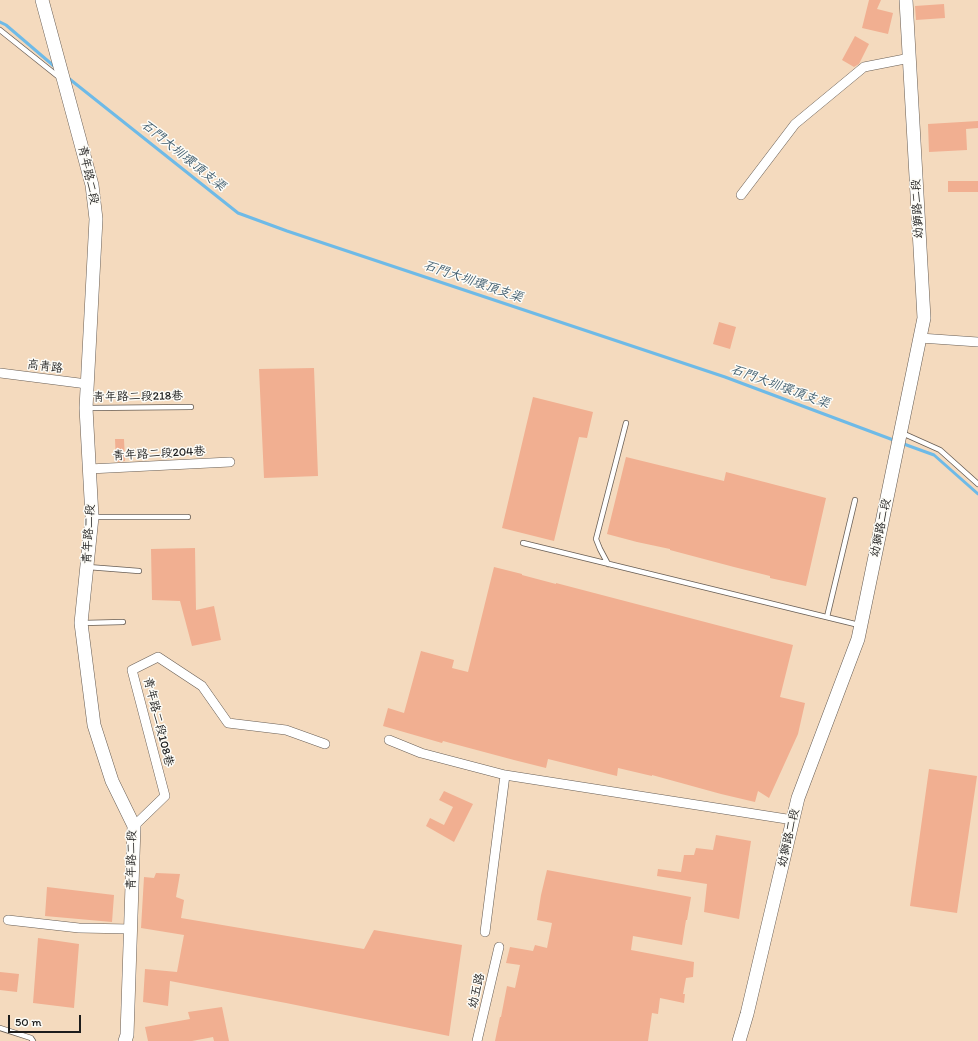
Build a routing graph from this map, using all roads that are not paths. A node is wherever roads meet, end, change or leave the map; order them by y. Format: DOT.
graph roads {
  1 [pos="42,0"];
  2 [pos="906,0"];
  3 [pos="0,30"];
  4 [pos="910,58"];
  5 [pos="65,82"];
  6 [pos="741,195"];
  7 [pos="920,338"];
  8 [pos="978,342"];
  9 [pos="0,373"];
  10 [pos="87,384"];
  11 [pos="190,406"];
  12 [pos="86,408"];
  13 [pos="626,423"];
  14 [pos="900,432"];
  15 [pos="230,462"];
  16 [pos="89,469"];
  17 [pos="978,484"];
  18 [pos="855,500"];
  19 [pos="188,516"];
  20 [pos="92,517"];
  21 [pos="523,543"];
  22 [pos="608,564"];
  23 [pos="87,567"];
  24 [pos="139,571"];
  25 [pos="827,617"];
  26 [pos="123,622"];
  27 [pos="81,623"];
  28 [pos="861,625"];
  29 [pos="389,740"];
  30 [pos="325,744"];
  31 [pos="505,775"];
  32 [pos="793,820"];
  33 [pos="134,826"];
  34 [pos="8,920"];
  35 [pos="130,929"];
  36 [pos="485,932"];
  37 [pos="499,947"];
  38 [pos="0,1028"];
  39 [pos="33,1041"];
  40 [pos="125,1041"];
  41 [pos="477,1041"];
  42 [pos="739,1041"];
  1 -- 5 [label="street, 青年路二段"];
  2 -- 4 [label="street, 幼獅路二段"];
  3 -- 5 [label="lane"];
  4 -- 6 [label="street"];
  4 -- 7 [label="street, 幼獅路二段"];
  5 -- 10 [label="street, 青年路二段"];
  7 -- 8 [label="street"];
  7 -- 14 [label="street, 幼獅路二段"];
  9 -- 10 [label="street, 高青路"];
  10 -- 12 [label="street, 青年路二段"];
  11 -- 12 [label="lane, 青年路二段218巷"];
  12 -- 16 [label="street, 青年路二段"];
  13 -- 22 [label="lane"];
  14 -- 17 [label="lane"];
  14 -- 28 [label="street, 幼獅路二段"];
  15 -- 16 [label="street, 青年路二段204巷"];
  16 -- 20 [label="street, 青年路二段"];
  18 -- 25 [label="lane"];
  19 -- 20 [label="lane"];
  20 -- 23 [label="street, 青年路二段"];
  21 -- 22 [label="lane"];
  22 -- 25 [label="lane"];
  23 -- 24 [label="lane"];
  23 -- 27 [label="street, 青年路二段"];
  25 -- 28 [label="lane"];
  26 -- 27 [label="lane"];
  27 -- 33 [label="street, 青年路二段"];
  28 -- 32 [label="street, 幼獅路二段"];
  29 -- 31 [label="street"];
  30 -- 33 [label="street, 青年路二段108巷"];
  31 -- 32 [label="street"];
  31 -- 36 [label="street"];
  32 -- 42 [label="street, 幼獅路二段"];
  33 -- 35 [label="street, 青年路二段"];
  34 -- 35 [label="street"];
  35 -- 40 [label="street, 青年路二段"];
  37 -- 41 [label="street, 幼五路"];
  38 -- 39 [label="lane"];
}
